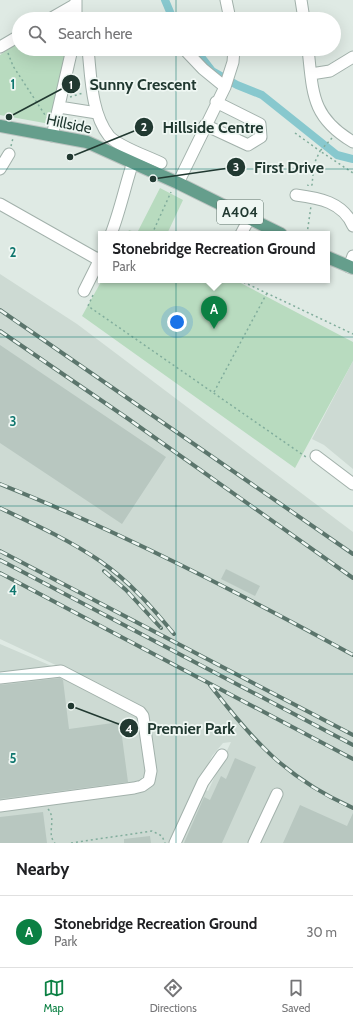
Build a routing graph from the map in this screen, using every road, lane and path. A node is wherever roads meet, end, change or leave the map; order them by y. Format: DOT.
graph roads {
  1 [pos="226,0"];
  2 [pos="301,0"];
  3 [pos="76,2"];
  4 [pos="61,12"];
  5 [pos="229,12"];
  6 [pos="303,12"];
  7 [pos="12,40"];
  8 [pos="1,45"];
  9 [pos="70,56"];
  10 [pos="89,56"];
  11 [pos="191,56"];
  12 [pos="233,56"];
  13 [pos="309,56"];
  14 [pos="353,57"];
  15 [pos="311,74"];
  16 [pos="226,82"];
  17 [pos="93,90"];
  18 [pos="216,102"];
  19 [pos="60,104"];
  20 [pos="97,113"];
  21 [pos="56,120"];
  22 [pos="205,125"];
  23 [pos="0,126"];
  24 [pos="295,133"];
  25 [pos="52,136"];
  26 [pos="352,139"];
  27 [pos="328,142"];
  28 [pos="321,150"];
  29 [pos="9,154"];
  30 [pos="133,162"];
  31 [pos="161,163"];
  32 [pos="0,170"];
  33 [pos="353,173"];
  34 [pos="174,187"];
  35 [pos="305,194"];
  36 [pos="0,204"];
  37 [pos="250,217"];
  38 [pos="353,226"];
  39 [pos="112,231"];
  40 [pos="153,231"];
  41 [pos="243,231"];
  42 [pos="276,231"];
  43 [pos="307,231"];
  44 [pos="330,258"];
  45 [pos="98,260"];
  46 [pos="352,264"];
  47 [pos="98,267"];
  48 [pos="246,283"];
  49 [pos="89,292"];
  50 [pos="268,293"];
  51 [pos="353,334"];
  52 [pos="214,392"];
  53 [pos="316,456"];
  54 [pos="353,484"];
  55 [pos="0,678"];
  56 [pos="222,755"];
  57 [pos="277,794"];
  58 [pos="0,806"];
  59 [pos="45,808"];
  60 [pos="55,843"];
  61 [pos="71,843"];
  62 [pos="165,843"];
  63 [pos="175,843"];
  64 [pos="254,843"];
  1 -- 5 [label="street"];
  2 -- 6 [label="street"];
  3 -- 4 [label="street"];
  7 -- 8 [label="street"];
  8 -- 21 [label="path"];
  9 -- 19 [label="street"];
  10 -- 17 [label="street"];
  11 -- 16 [label="street"];
  12 -- 16 [label="street"];
  13 -- 15 [label="street"];
  14 -- 15 [label="street"];
  15 -- 26 [label="street"];
  16 -- 18 [label="street"];
  17 -- 19 [label="path"];
  17 -- 20 [label="street"];
  18 -- 22 [label="street"];
  18 -- 22 [label="street"];
  19 -- 20 [label="street"];
  19 -- 21 [label="street"];
  20 -- 31 [label="street"];
  21 -- 25 [label="street"];
  22 -- 34 [label="street"];
  23 -- 25 [label="main road, Hillside / A404"];
  24 -- 28 [label="path"];
  25 -- 30 [label="main road, Hillside / A404"];
  27 -- 28 [label="path"];
  28 -- 33 [label="path"];
  28 -- 35 [label="path"];
  29 -- 32 [label="street"];
  30 -- 34 [label="main road, Hillside / A404"];
  30 -- 39 [label="street"];
  34 -- 37 [label="main road, Hillside / A404"];
  34 -- 40 [label="path"];
  35 -- 38 [label="street"];
  35 -- 43 [label="path"];
  36 -- 45 [label="street"];
  37 -- 41 [label="street"];
  37 -- 42 [label="main road, Hillside / A404"];
  44 -- 46 [label="main road"];
  47 -- 49 [label="street"];
  48 -- 50 [label="path"];
  49 -- 52 [label="path"];
  50 -- 51 [label="path"];
  50 -- 52 [label="path"];
  52 -- 53 [label="path"];
  53 -- 54 [label="street"];
  55 -- 58 [label="street"];
  56 -- 63 [label="street"];
  57 -- 64 [label="street"];
  59 -- 60 [label="path"];
  61 -- 62 [label="path"];
}
